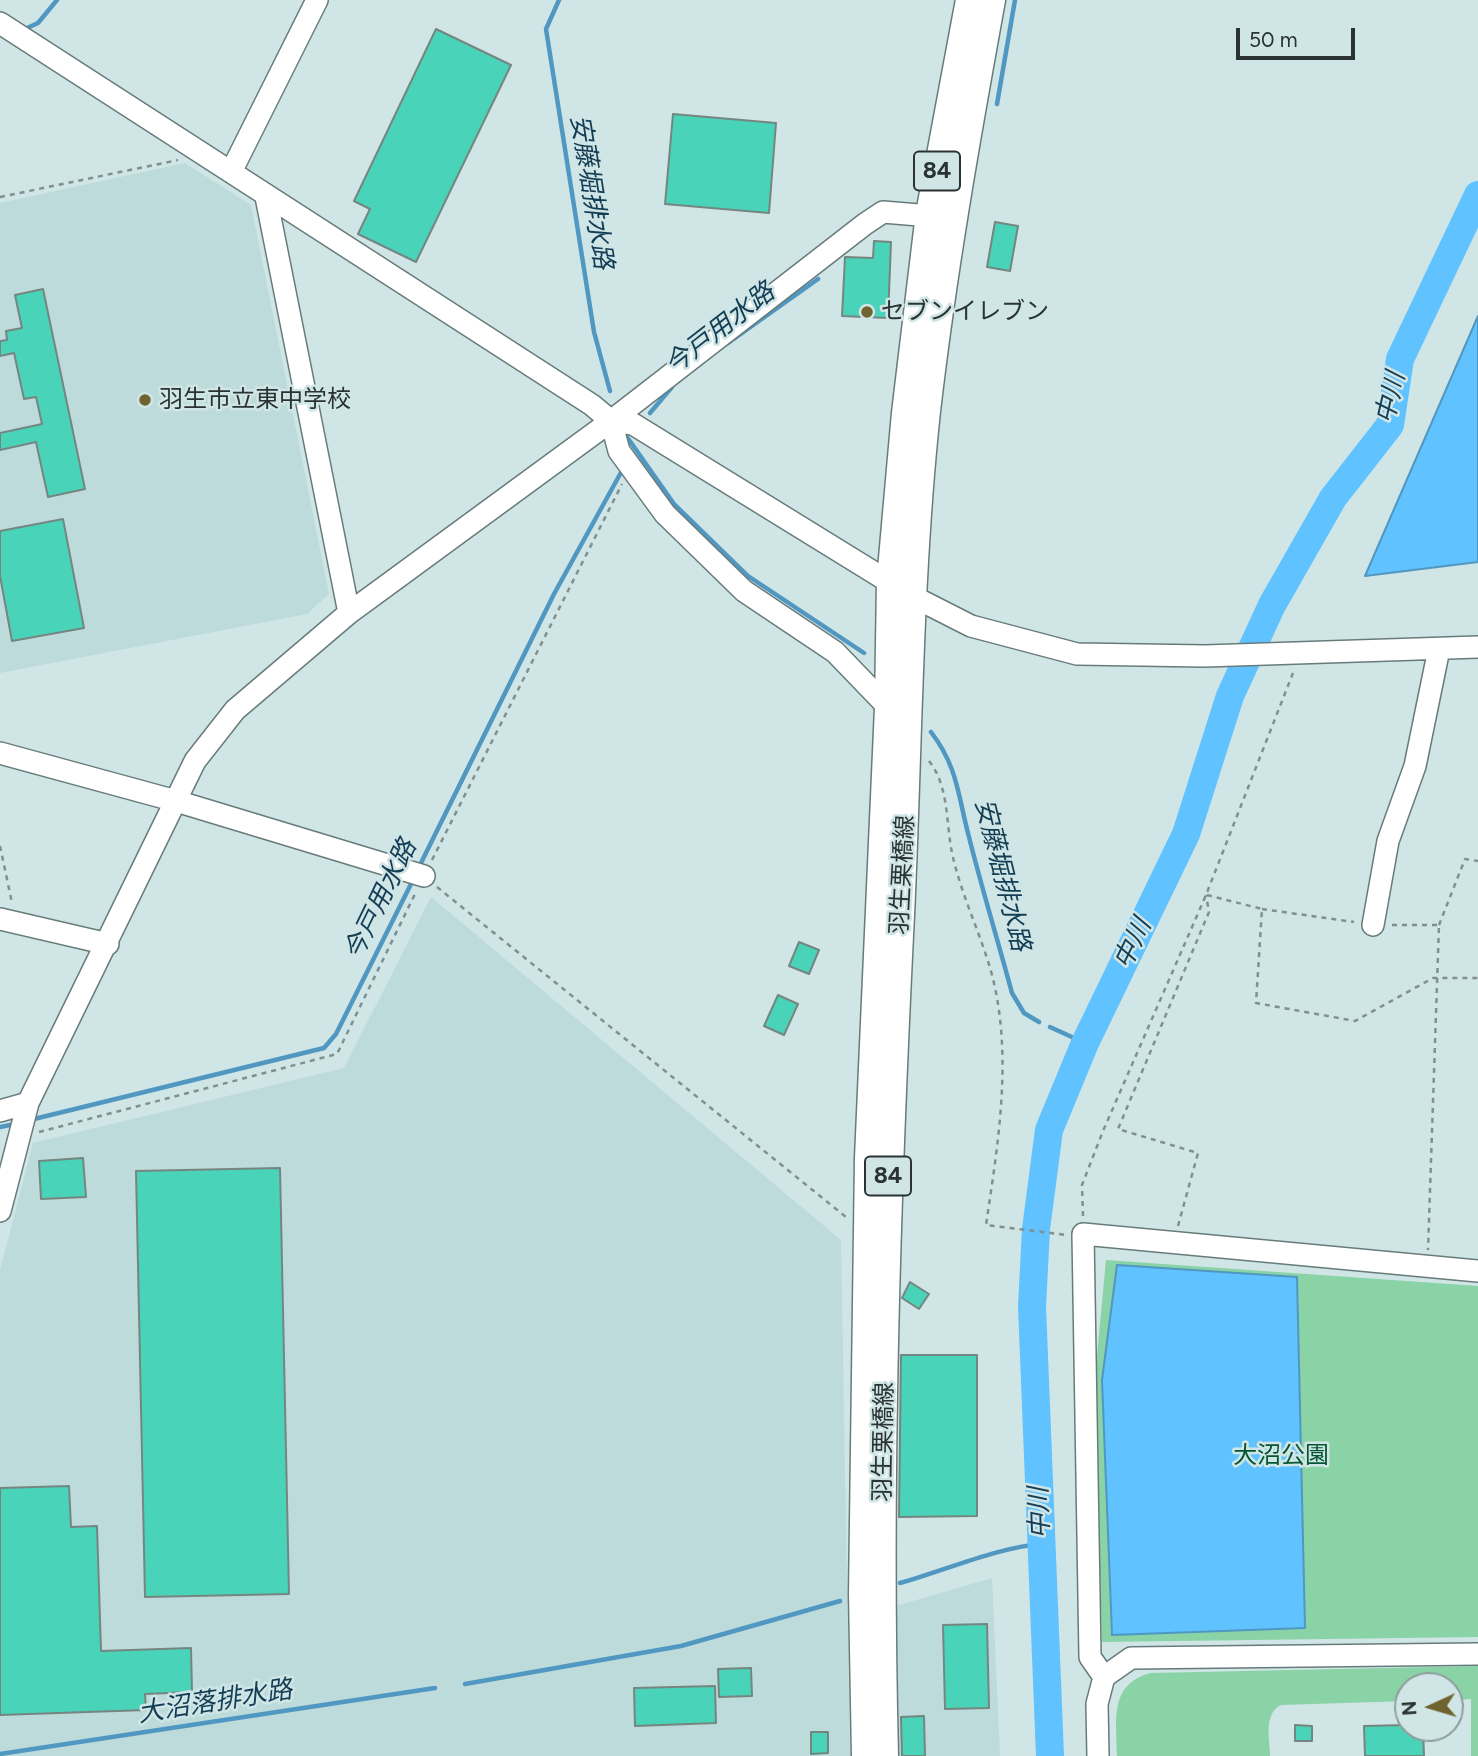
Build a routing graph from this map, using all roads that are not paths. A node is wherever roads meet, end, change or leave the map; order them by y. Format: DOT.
graph roads {
  1 [pos="317,0"];
  2 [pos="969,0"];
  3 [pos="992,0"];
  4 [pos="0,23"];
  5 [pos="231,172"];
  6 [pos="266,197"];
  7 [pos="941,216"];
  8 [pos="611,421"];
  9 [pos="890,581"];
  10 [pos="912,596"];
  11 [pos="349,613"];
  12 [pos="1478,647"];
  13 [pos="1439,649"];
  14 [pos="888,706"];
  15 [pos="0,753"];
  16 [pos="176,802"];
  17 [pos="424,876"];
  18 [pos="8,921"];
  19 [pos="1373,925"];
  20 [pos="108,944"];
  21 [pos="28,1103"];
  22 [pos="0,1111"];
  23 [pos="0,1211"];
  24 [pos="1478,1272"];
  25 [pos="1478,1654"];
  26 [pos="1104,1676"];
  27 [pos="865,1756"];
  28 [pos="885,1756"];
  29 [pos="1098,1756"];
  1 -- 5 [label="street"];
  2 -- 7 [label="main road, 羽生栗橋線 / 84"];
  3 -- 7 [label="main road, 羽生栗橋線 / 84"];
  4 -- 5 [label="street"];
  5 -- 6 [label="street"];
  6 -- 8 [label="street"];
  6 -- 11 [label="street"];
  7 -- 8 [label="street"];
  7 -- 9 [label="main road, 羽生栗橋線 / 84"];
  7 -- 10 [label="main road, 羽生栗橋線 / 84"];
  8 -- 9 [label="street"];
  8 -- 11 [label="street"];
  8 -- 14 [label="street"];
  9 -- 10 [label="street"];
  9 -- 14 [label="main road, 羽生栗橋線 / 84"];
  10 -- 13 [label="street"];
  10 -- 28 [label="main road, 羽生栗橋線 / 84"];
  11 -- 16 [label="street"];
  12 -- 13 [label="street"];
  13 -- 19 [label="street"];
  14 -- 27 [label="main road, 羽生栗橋線 / 84"];
  15 -- 16 [label="street"];
  16 -- 17 [label="street"];
  16 -- 20 [label="street"];
  18 -- 20 [label="street"];
  20 -- 21 [label="street"];
  21 -- 22 [label="street"];
  21 -- 23 [label="street"];
  24 -- 26 [label="street"];
  25 -- 26 [label="street"];
  26 -- 29 [label="street"];
}
